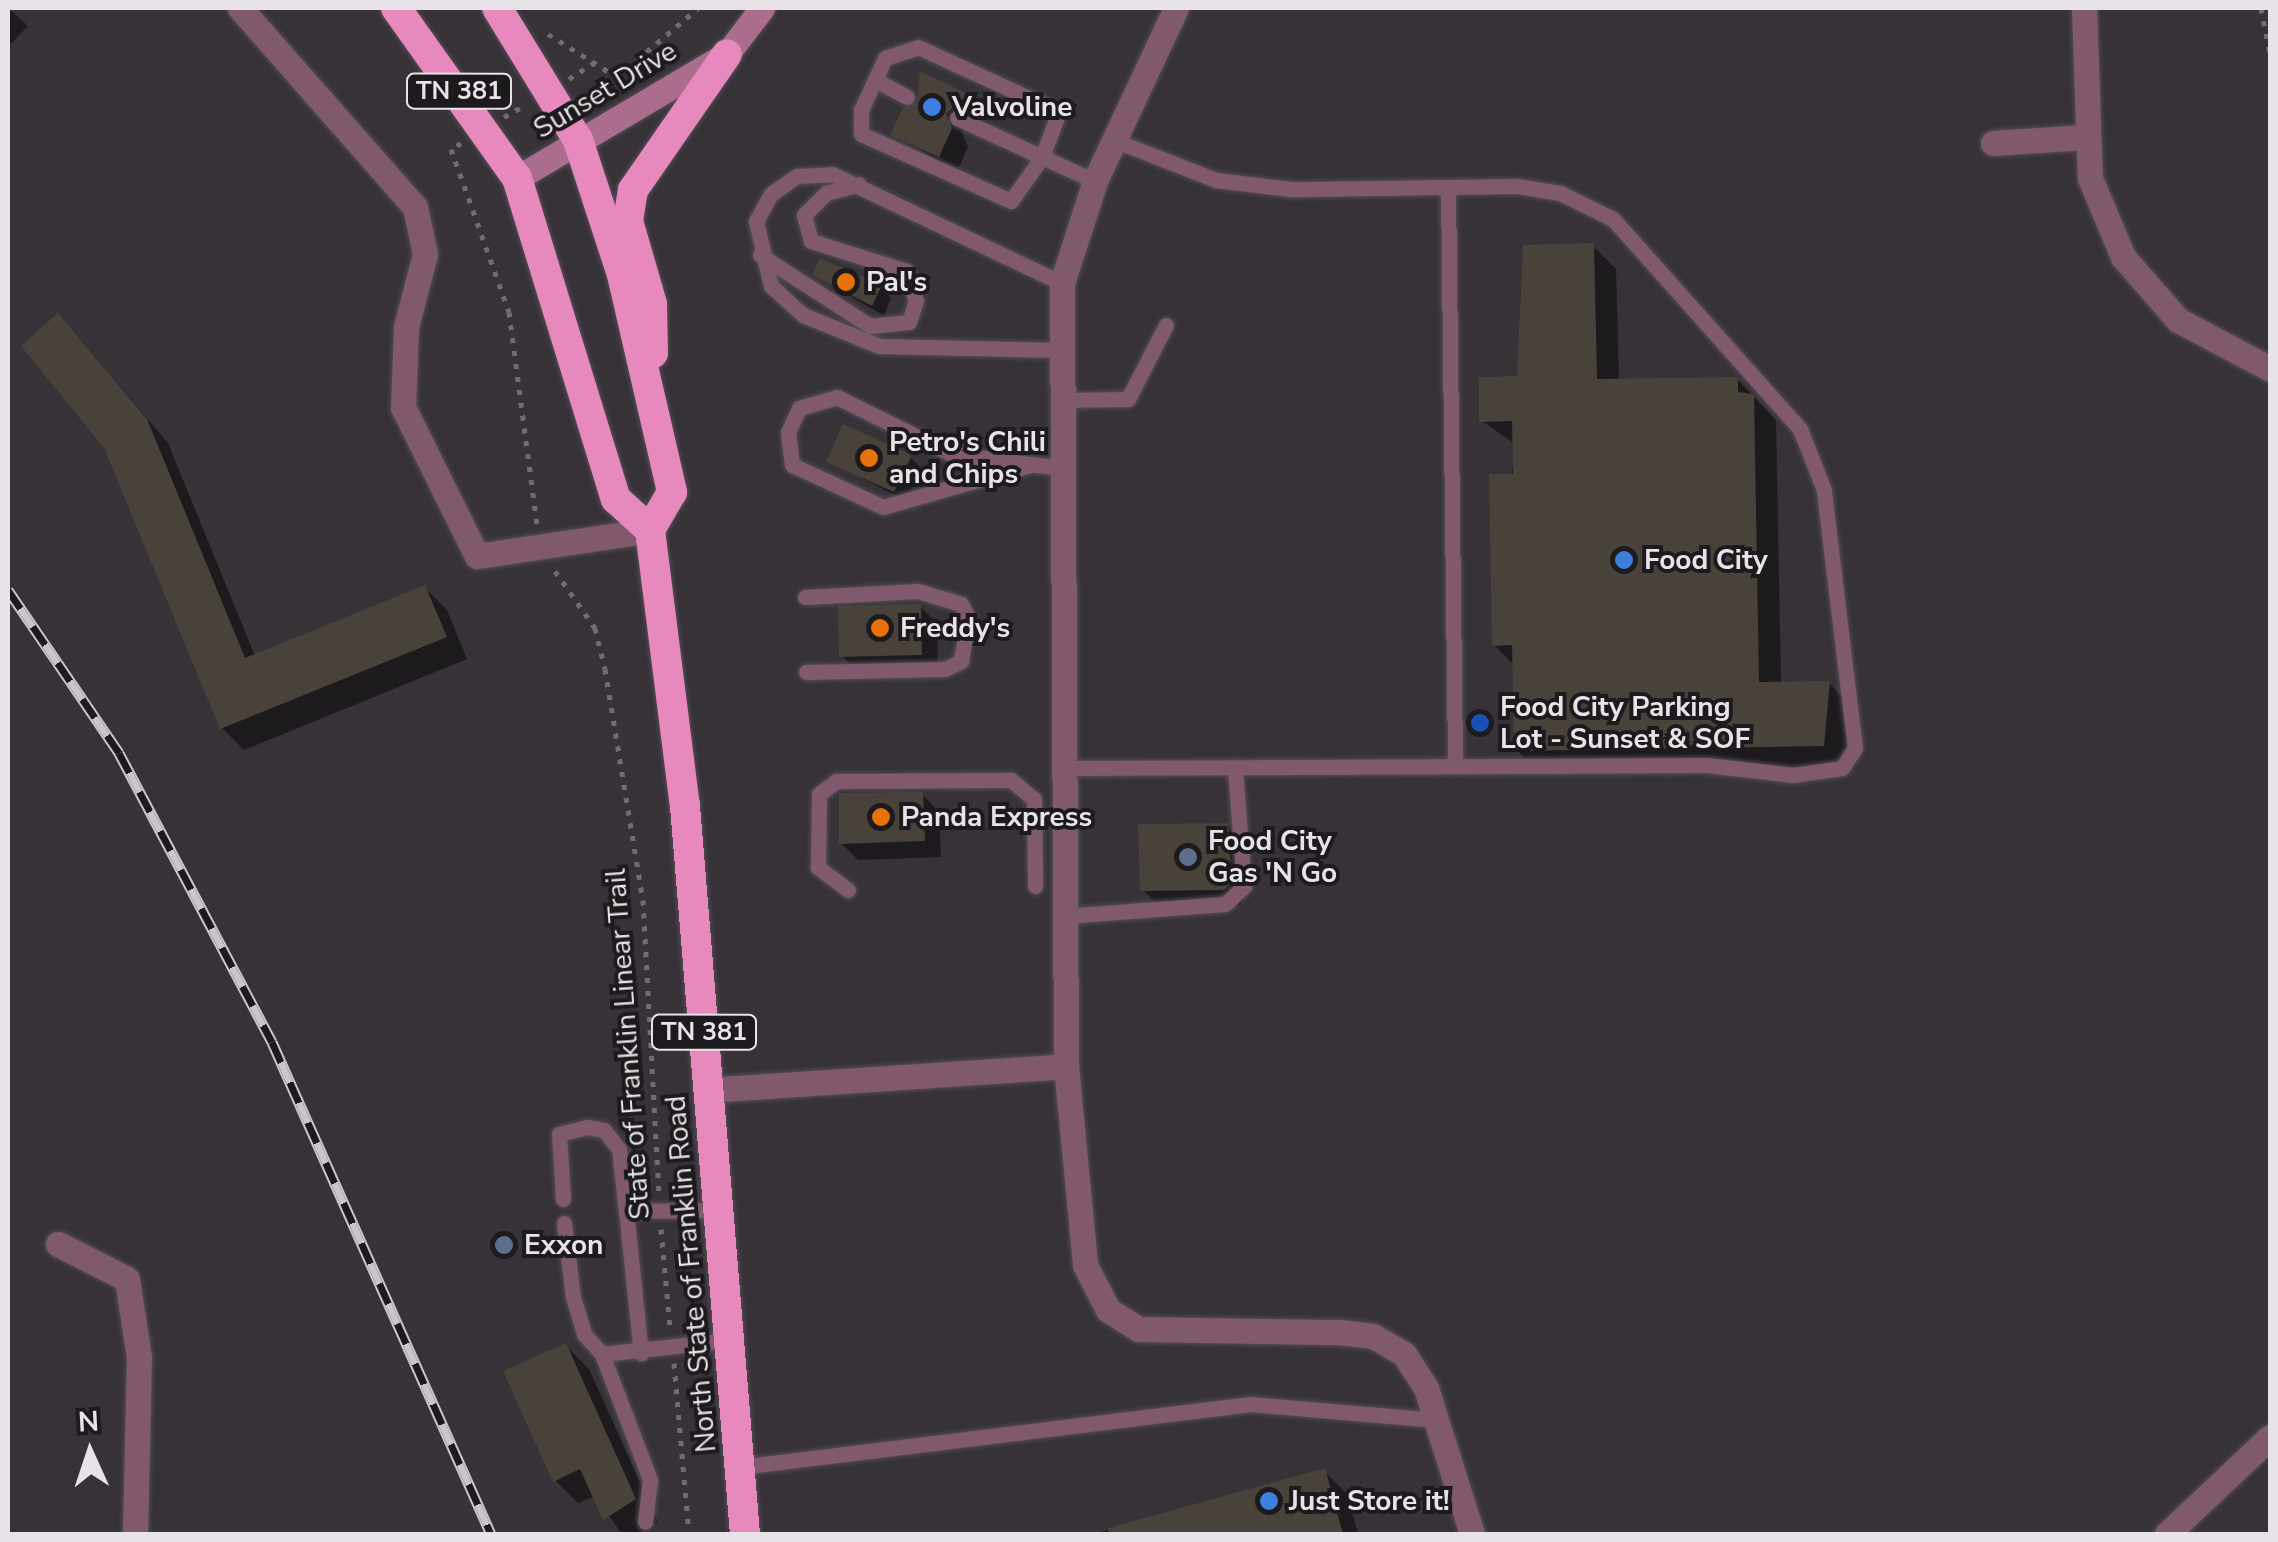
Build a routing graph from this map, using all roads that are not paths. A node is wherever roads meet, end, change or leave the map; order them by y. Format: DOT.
graph roads {
  1 [pos="240,8"];
  2 [pos="396,8"];
  3 [pos="496,8"];
  4 [pos="762,8"];
  5 [pos="1176,8"];
  6 [pos="2084,8"];
  7 [pos="727,54"];
  8 [pos="875,80"];
  9 [pos="908,97"];
  10 [pos="957,118"];
  11 [pos="2085,138"];
  12 [pos="578,140"];
  13 [pos="1116,141"];
  14 [pos="1993,143"];
  15 [pos="1042,156"];
  16 [pos="517,178"];
  17 [pos="1095,181"];
  18 [pos="859,184"];
  19 [pos="1448,186"];
  20 [pos="757,253"];
  21 [pos="1062,284"];
  22 [pos="1166,325"];
  23 [pos="1058,350"];
  24 [pos="2270,369"];
  25 [pos="1060,400"];
  26 [pos="654,411"];
  27 [pos="1030,465"];
  28 [pos="1061,468"];
  29 [pos="650,530"];
  30 [pos="806,597"];
  31 [pos="806,672"];
  32 [pos="1455,764"];
  33 [pos="1068,768"];
  34 [pos="1235,768"];
  35 [pos="1035,886"];
  36 [pos="848,890"];
  37 [pos="1064,916"];
  38 [pos="1066,1066"];
  39 [pos="708,1090"];
  40 [pos="563,1199"];
  41 [pos="719,1210"];
  42 [pos="626,1211"];
  43 [pos="564,1223"];
  44 [pos="58,1244"];
  45 [pos="730,1340"];
  46 [pos="640,1353"];
  47 [pos="602,1354"];
  48 [pos="1436,1420"];
  49 [pos="2270,1437"];
  50 [pos="740,1468"];
  51 [pos="645,1522"];
  52 [pos="134,1534"];
  53 [pos="745,1534"];
  54 [pos="1472,1534"];
  55 [pos="2167,1534"];
  1 -- 29 [label="street"];
  2 -- 16 [label="highway, TN 381"];
  3 -- 12 [label="highway, TN 381"];
  4 -- 7 [label="main road, Sunset Drive"];
  5 -- 13 [label="street"];
  6 -- 11 [label="street"];
  7 -- 12 [label="main road, Sunset Drive"];
  7 -- 26 [label="highway"];
  8 -- 9 [label="lane"];
  8 -- 15 [label="lane"];
  8 -- 15 [label="lane"];
  10 -- 15 [label="lane"];
  11 -- 14 [label="street"];
  11 -- 24 [label="street"];
  12 -- 16 [label="main road, Sunset Drive"];
  12 -- 26 [label="highway, TN 381"];
  13 -- 17 [label="street"];
  13 -- 19 [label="lane"];
  15 -- 17 [label="lane"];
  16 -- 29 [label="highway, TN 381"];
  17 -- 21 [label="street"];
  18 -- 20 [label="lane"];
  18 -- 20 [label="lane"];
  18 -- 21 [label="lane"];
  19 -- 32 [label="lane"];
  19 -- 32 [label="lane"];
  20 -- 23 [label="lane"];
  21 -- 23 [label="street"];
  22 -- 25 [label="lane"];
  23 -- 25 [label="street"];
  25 -- 28 [label="street"];
  26 -- 29 [label="highway, TN 381"];
  27 -- 27 [label="lane"];
  27 -- 28 [label="lane"];
  28 -- 33 [label="street"];
  29 -- 39 [label="highway, North State of Franklin Road / TN 381"];
  30 -- 31 [label="lane"];
  32 -- 34 [label="lane"];
  33 -- 34 [label="lane"];
  33 -- 37 [label="street"];
  34 -- 37 [label="lane"];
  35 -- 36 [label="lane"];
  37 -- 38 [label="street"];
  38 -- 39 [label="street"];
  38 -- 48 [label="street"];
  39 -- 41 [label="highway, North State of Franklin Road / TN 381"];
  40 -- 42 [label="lane"];
  41 -- 42 [label="lane"];
  41 -- 45 [label="highway, North State of Franklin Road / TN 381"];
  42 -- 46 [label="lane"];
  43 -- 47 [label="lane"];
  44 -- 52 [label="street"];
  45 -- 46 [label="lane"];
  45 -- 50 [label="highway, North State of Franklin Road / TN 381"];
  46 -- 47 [label="lane"];
  47 -- 51 [label="lane"];
  48 -- 50 [label="lane"];
  48 -- 54 [label="street"];
  49 -- 55 [label="street"];
  50 -- 53 [label="highway, North State of Franklin Road / TN 381"];
}
